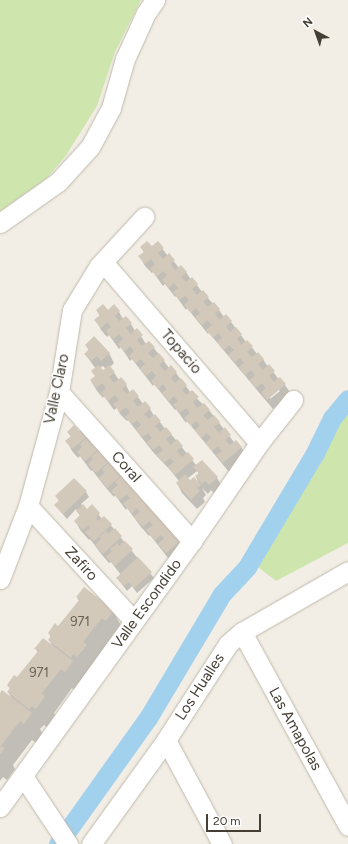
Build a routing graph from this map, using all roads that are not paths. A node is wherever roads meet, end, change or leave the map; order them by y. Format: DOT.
graph roads {
  1 [pos="154,0"];
  2 [pos="144,217"];
  3 [pos="0,223"];
  4 [pos="103,262"];
  5 [pos="59,392"];
  6 [pos="293,400"];
  7 [pos="259,443"];
  8 [pos="28,506"];
  9 [pos="192,541"];
  10 [pos="348,571"];
  11 [pos="0,579"];
  12 [pos="134,621"];
  13 [pos="242,632"];
  14 [pos="166,740"];
  15 [pos="23,776"];
  16 [pos="0,807"];
  17 [pos="348,826"];
  18 [pos="64,838"];
  19 [pos="91,844"];
  20 [pos="222,844"];
  1 -- 3 [label="street"];
  2 -- 4 [label="street, Valle Claro"];
  4 -- 5 [label="street, Valle Claro"];
  4 -- 7 [label="street, Topacio"];
  5 -- 8 [label="street, Valle Claro"];
  5 -- 9 [label="street, Coral"];
  6 -- 7 [label="street, Valle Escondido"];
  7 -- 9 [label="street, Valle Escondido"];
  8 -- 11 [label="street, Valle Claro"];
  8 -- 12 [label="street, Zafiro"];
  9 -- 12 [label="street, Valle Escondido"];
  10 -- 13 [label="street, Los Hualles"];
  12 -- 15 [label="street, Valle Escondido"];
  13 -- 14 [label="street, Los Hualles"];
  13 -- 17 [label="street, Las Amapolas"];
  14 -- 19 [label="street, Los Hualles"];
  14 -- 20 [label="street"];
  15 -- 16 [label="street, Valle Escondido"];
  15 -- 18 [label="street"];
}
